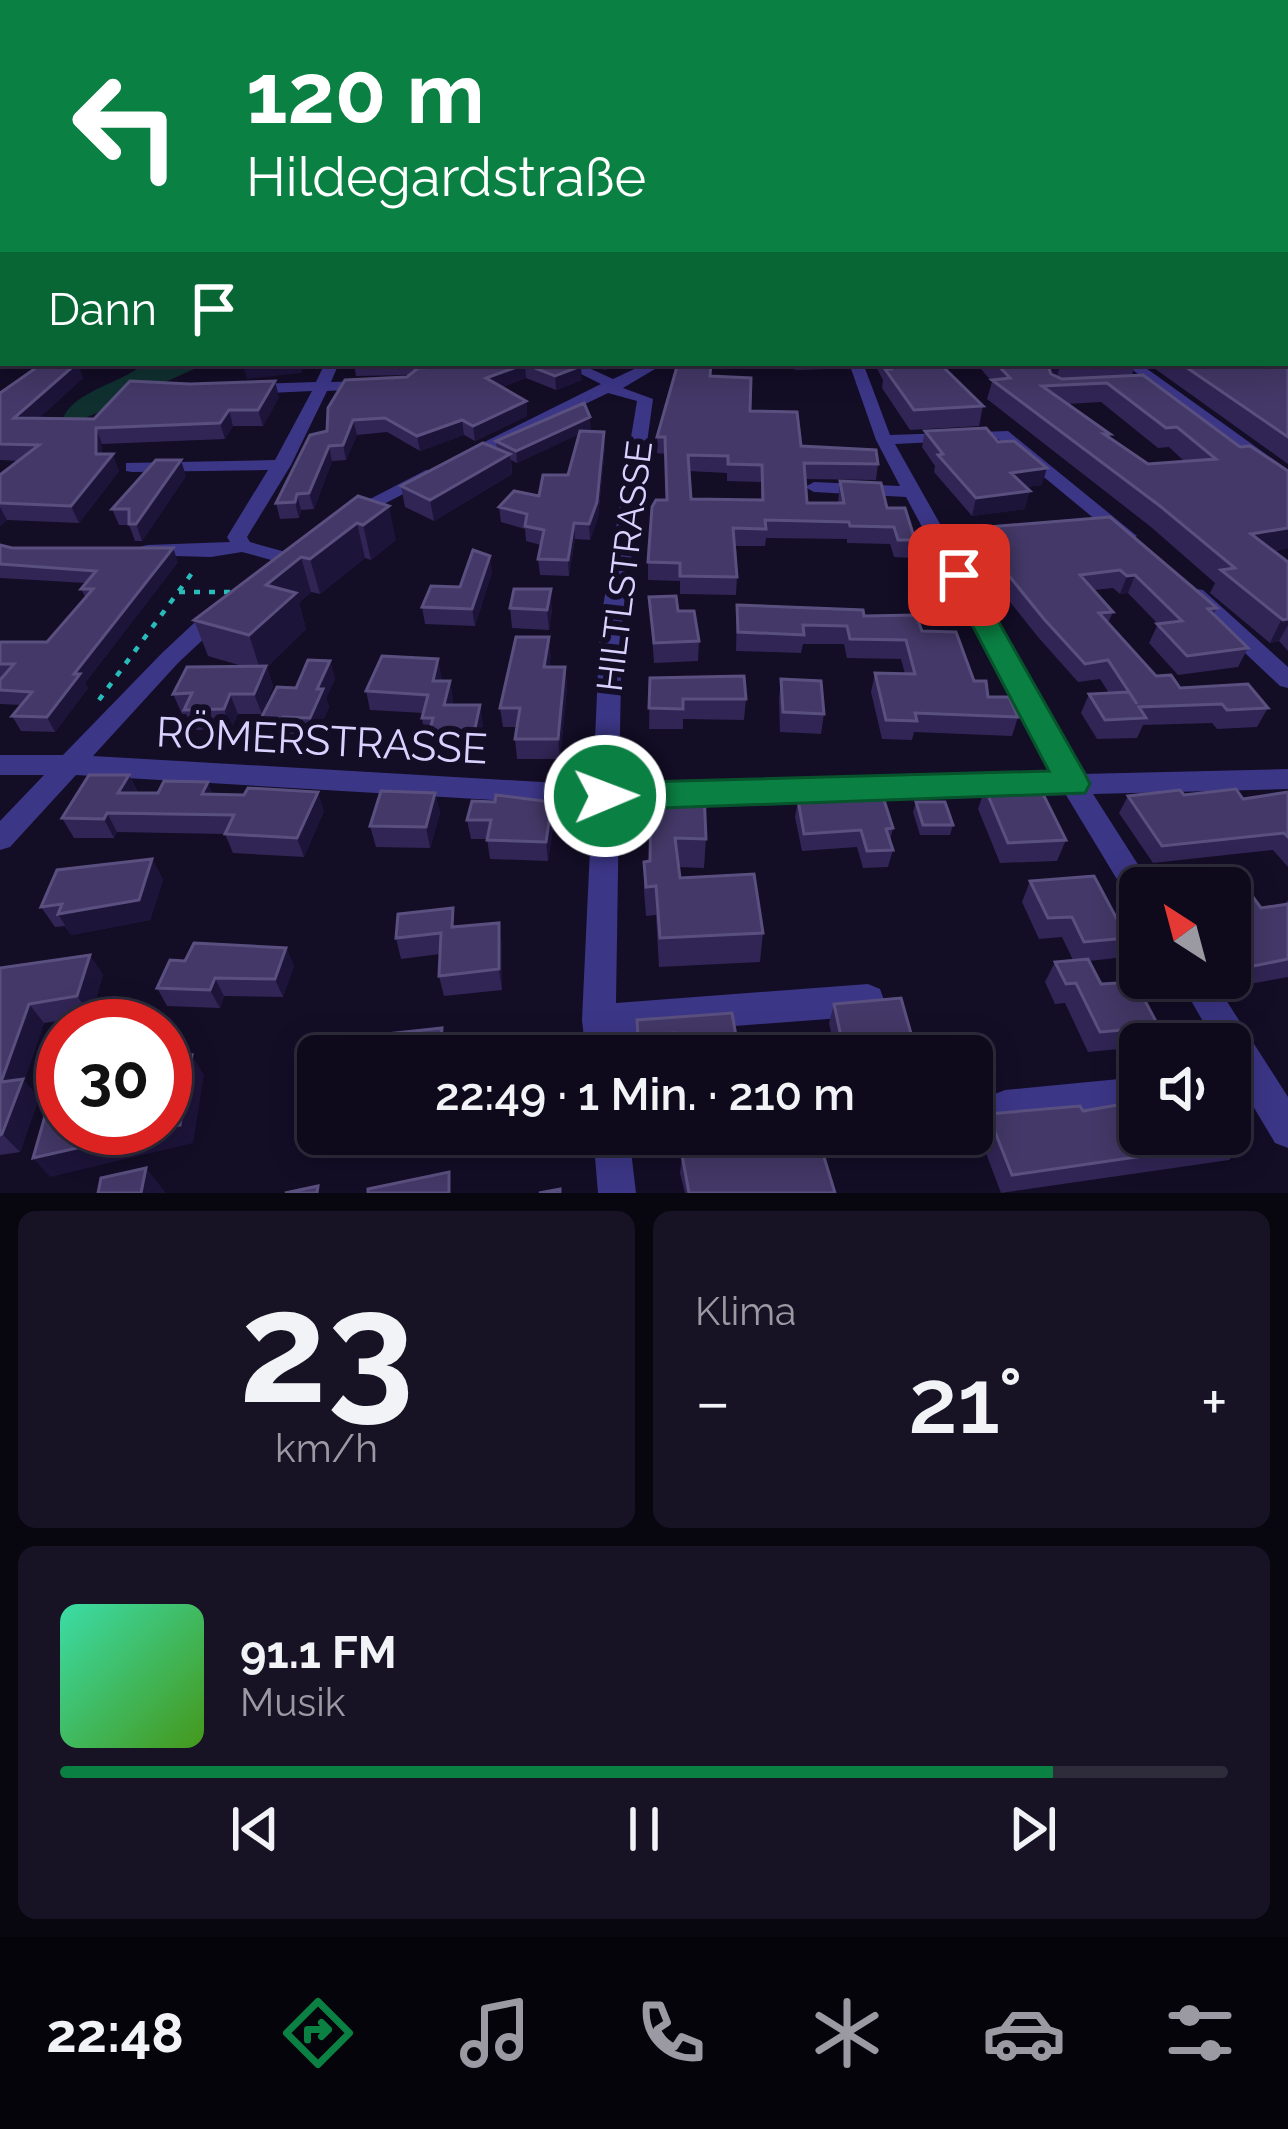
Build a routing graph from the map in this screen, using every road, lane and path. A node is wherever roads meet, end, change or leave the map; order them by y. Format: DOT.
graph roads {
  1 [pos="331,366"];
  2 [pos="572,366"];
  3 [pos="652,366"];
  4 [pos="857,366"];
  5 [pos="1134,366"];
  6 [pos="391,384"];
  7 [pos="1155,384"];
  8 [pos="1119,385"];
  9 [pos="614,387"];
  10 [pos="320,388"];
  11 [pos="237,389"];
  12 [pos="884,440"];
  13 [pos="282,465"];
  14 [pos="132,467"];
  15 [pos="1288,478"];
  16 [pos="814,487"];
  17 [pos="914,492"];
  18 [pos="341,520"];
  19 [pos="242,546"];
  20 [pos="136,551"];
  21 [pos="207,551"];
  22 [pos="1150,556"];
  23 [pos="1182,583"];
  24 [pos="248,586"];
  25 [pos="179,592"];
  26 [pos="1288,680"];
  27 [pos="94,707"];
  28 [pos="0,765"];
  29 [pos="73,765"];
  30 [pos="1288,779"];
  31 [pos="1073,784"];
  32 [pos="605,796"];
  33 [pos="0,839"];
  34 [pos="1124,867"];
  35 [pos="868,1000"];
  36 [pos="599,1020"];
  37 [pos="601,1035"];
  38 [pos="1251,1091"];
  39 [pos="1119,1097"];
  40 [pos="1005,1108"];
  41 [pos="1288,1130"];
  42 [pos="613,1155"];
  43 [pos="617,1193"];
  1 -- 10 [label="street"];
  2 -- 9 [label="street"];
  3 -- 9 [label="street"];
  4 -- 12 [label="street"];
  5 -- 7 [label="street"];
  6 -- 10 [label="street"];
  7 -- 8 [label="street"];
  7 -- 15 [label="street"];
  9 -- 18 [label="street"];
  9 -- 32 [label="street, HILTLSTRASSE"];
  10 -- 11 [label="street"];
  10 -- 13 [label="street"];
  12 -- 17 [label="street"];
  12 -- 22 [label="street"];
  13 -- 14 [label="street"];
  13 -- 19 [label="street"];
  16 -- 17 [label="street"];
  17 -- 31 [label="street"];
  19 -- 21 [label="street"];
  19 -- 24 [label="street"];
  20 -- 21 [label="street"];
  21 -- 25 [label="path"];
  23 -- 26 [label="street"];
  24 -- 25 [label="path"];
  24 -- 29 [label="street"];
  25 -- 27 [label="path"];
  28 -- 29 [label="street, RÖMERSTRASSE"];
  29 -- 32 [label="street, RÖMERSTRASSE"];
  29 -- 33 [label="street"];
  30 -- 31 [label="street, RÖMERSTRASSE"];
  31 -- 32 [label="street, RÖMERSTRASSE"];
  31 -- 34 [label="street"];
  32 -- 36 [label="street, HILTLSTRASSE"];
  35 -- 36 [label="street"];
  36 -- 37 [label="street, HILTLSTRASSE"];
  38 -- 41 [label="street"];
  39 -- 40 [label="street"];
  42 -- 43 [label="street"];
}
